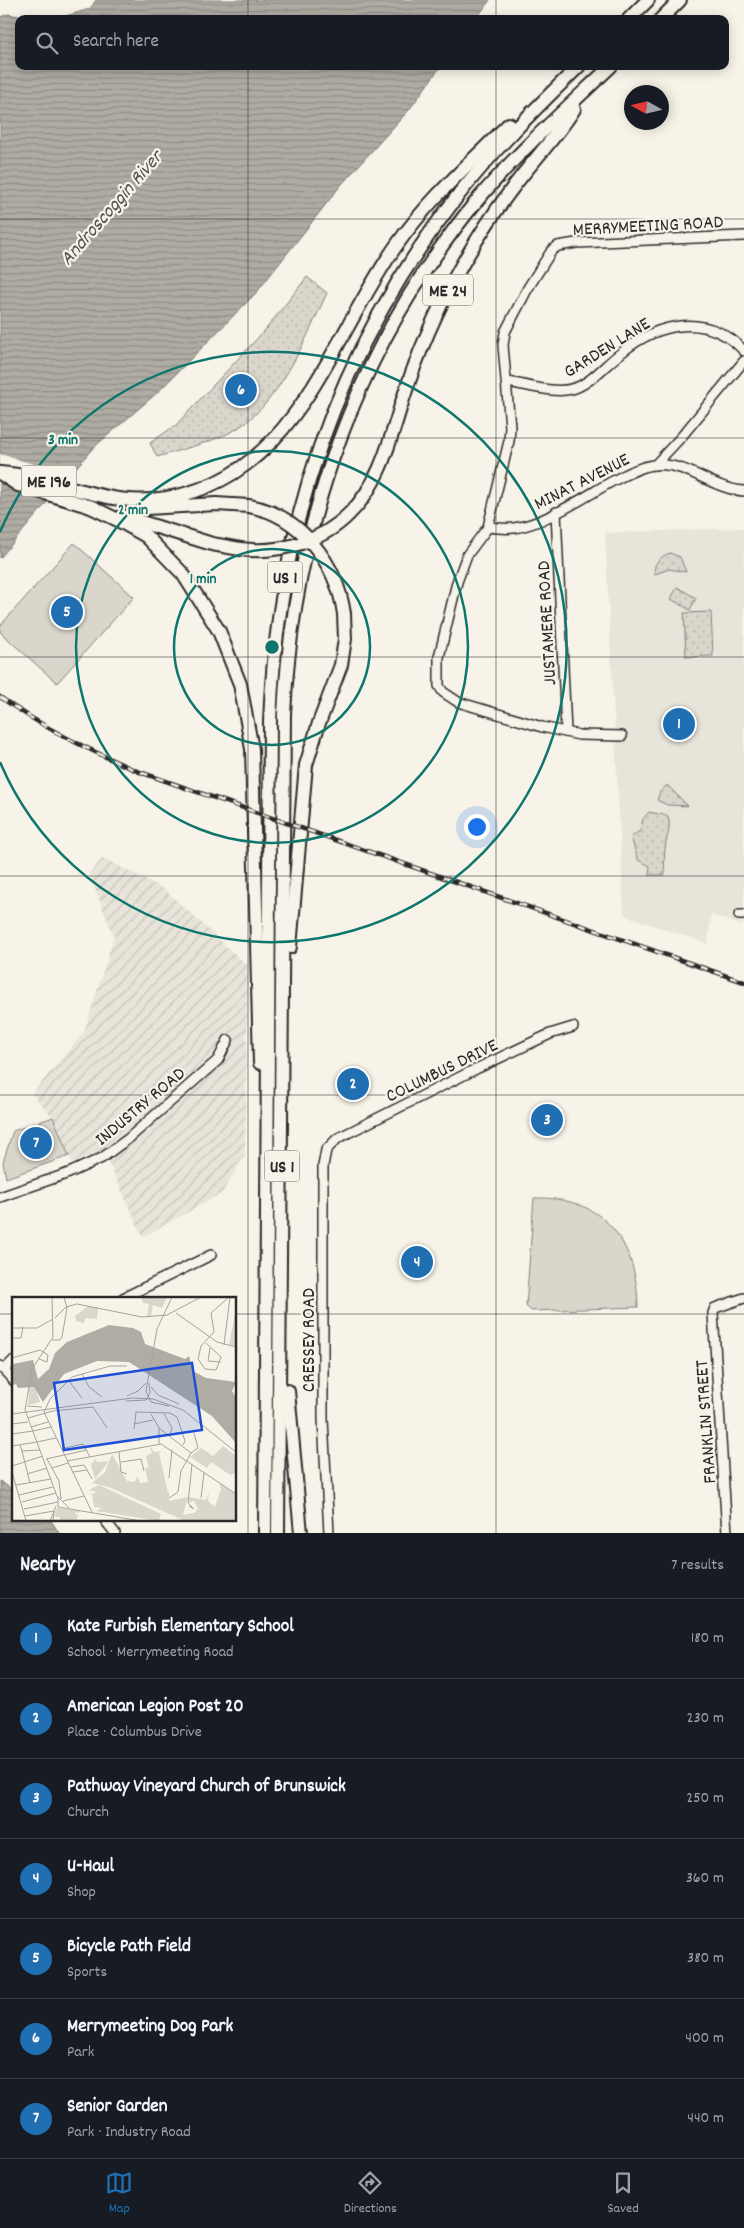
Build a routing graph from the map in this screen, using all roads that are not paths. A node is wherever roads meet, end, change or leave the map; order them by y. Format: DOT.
graph roads {
  1 [pos="648,0"];
  2 [pos="680,0"];
  3 [pos="633,15"];
  4 [pos="665,15"];
  5 [pos="575,70"];
  6 [pos="607,70"];
  7 [pos="588,88"];
  8 [pos="533,111"];
  9 [pos="744,236"];
  10 [pos="744,351"];
  11 [pos="744,361"];
  12 [pos="507,382"];
  13 [pos="655,465"];
  14 [pos="0,473"];
  15 [pos="744,491"];
  16 [pos="97,495"];
  17 [pos="89,506"];
  18 [pos="556,512"];
  19 [pos="488,527"];
  20 [pos="566,732"];
  21 [pos="622,736"];
  22 [pos="283,970"];
  23 [pos="573,1027"];
  24 [pos="228,1040"];
  25 [pos="268,1112"];
  26 [pos="328,1147"];
  27 [pos="0,1197"];
  28 [pos="211,1255"];
  29 [pos="125,1297"];
  30 [pos="744,1298"];
  31 [pos="281,1362"];
  32 [pos="2,1368"];
  33 [pos="12,1379"];
  34 [pos="105,1520"];
  35 [pos="114,1533"];
  36 [pos="264,1533"];
  37 [pos="278,1533"];
  38 [pos="301,1533"];
  39 [pos="329,1533"];
  40 [pos="727,1533"];
  1 -- 3 [label="highway"];
  2 -- 4 [label="highway"];
  5 -- 8 [label="highway, US 1"];
  6 -- 7 [label="highway, US 1"];
  7 -- 17 [label="highway, ME 24, bridge"];
  7 -- 22 [label="highway, US 1"];
  8 -- 16 [label="highway"];
  8 -- 25 [label="highway, US 1"];
  9 -- 12 [label="street, MERRYMEETING ROAD"];
  10 -- 12 [label="street, GARDEN LANE"];
  11 -- 13 [label="street"];
  12 -- 19 [label="street, MERRYMEETING ROAD"];
  13 -- 15 [label="street, MINAT AVENUE"];
  13 -- 18 [label="street, MINAT AVENUE"];
  14 -- 16 [label="highway, ME 196"];
  14 -- 17 [label="highway, ME 196"];
  16 -- 22 [label="highway, bridge"];
  17 -- 25 [label="highway"];
  18 -- 19 [label="street, MINAT AVENUE"];
  18 -- 20 [label="street, JUSTAMERE ROAD"];
  19 -- 20 [label="street, MERRYMEETING ROAD"];
  20 -- 21 [label="street, MERRYMEETING ROAD"];
  22 -- 31 [label="highway, US 1"];
  23 -- 26 [label="street, COLUMBUS DRIVE"];
  24 -- 27 [label="street, INDUSTRY ROAD"];
  25 -- 36 [label="highway, US 1"];
  26 -- 39 [label="street, CRESSEY ROAD"];
  28 -- 29 [label="street"];
  30 -- 40 [label="street, FRANKLIN STREET"];
  31 -- 37 [label="highway, US 1"];
  31 -- 38 [label="highway"];
  32 -- 33 [label="street"];
  34 -- 35 [label="street"];
}
